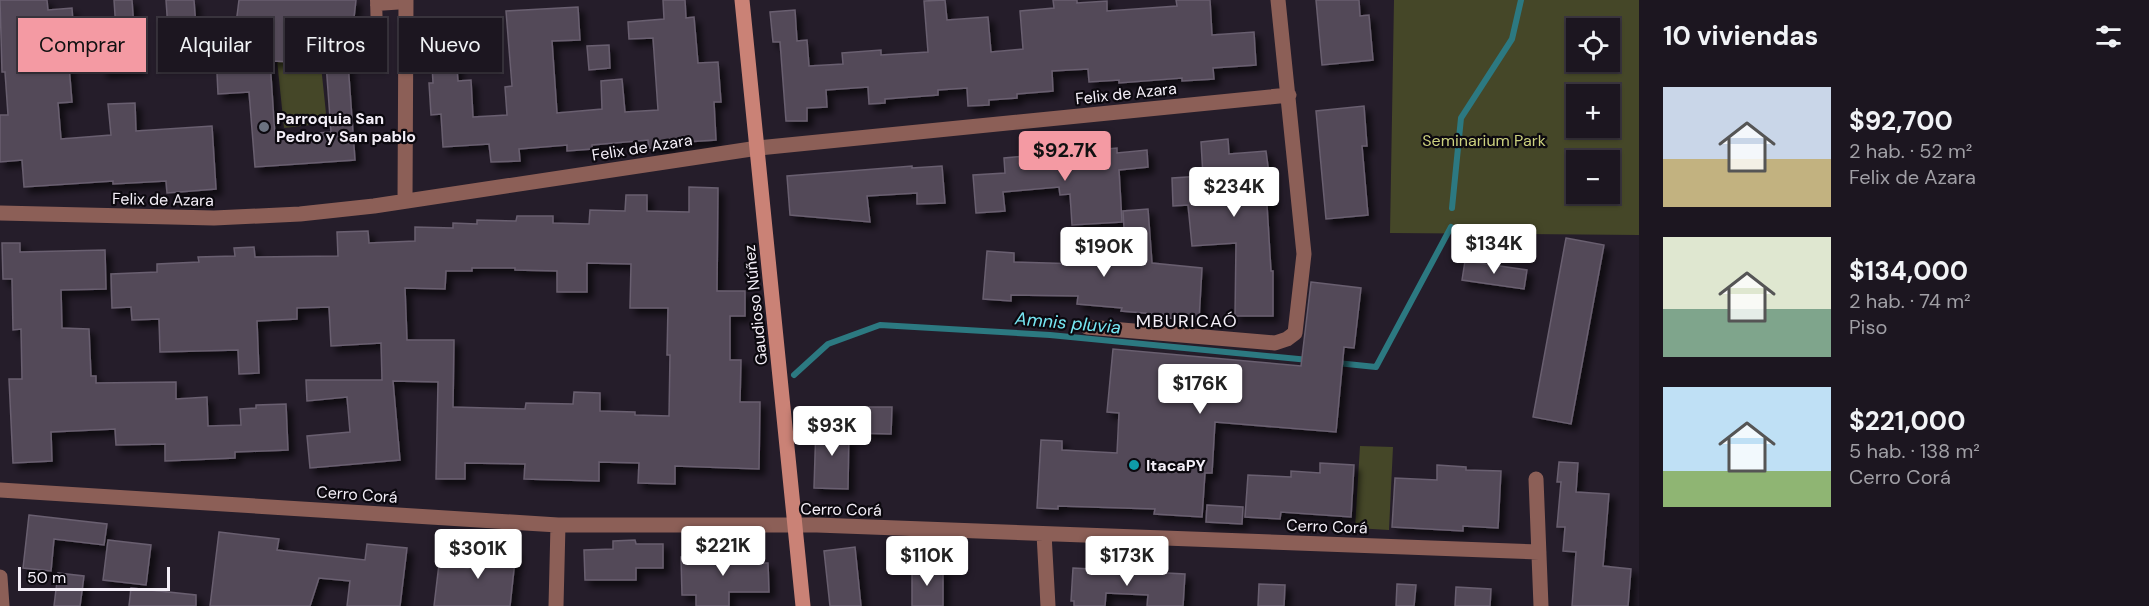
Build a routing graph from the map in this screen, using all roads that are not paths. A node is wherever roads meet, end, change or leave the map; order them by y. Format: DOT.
graph roads {
  1 [pos="742,0"];
  2 [pos="1278,0"];
  3 [pos="406,2"];
  4 [pos="376,3"];
  5 [pos="377,18"];
  6 [pos="1289,95"];
  7 [pos="758,148"];
  8 [pos="405,201"];
  9 [pos="0,213"];
  10 [pos="1087,327"];
  11 [pos="1536,479"];
  12 [pos="0,490"];
  13 [pos="558,525"];
  14 [pos="795,526"];
  15 [pos="1044,534"];
  16 [pos="1539,552"];
  17 [pos="0,578"];
  18 [pos="2,606"];
  19 [pos="556,606"];
  20 [pos="803,606"];
  21 [pos="1048,606"];
  22 [pos="1541,606"];
  1 -- 7 [label="street, Gaudioso Núñez"];
  2 -- 6 [label="street"];
  3 -- 4 [label="lane"];
  3 -- 8 [label="street"];
  4 -- 5 [label="lane"];
  6 -- 7 [label="street, Felix de Azara"];
  6 -- 10 [label="street"];
  7 -- 8 [label="street, Felix de Azara"];
  7 -- 14 [label="street, Gaudioso Núñez"];
  8 -- 9 [label="street, Felix de Azara"];
  11 -- 16 [label="street"];
  12 -- 13 [label="street, Cerro Corá"];
  13 -- 14 [label="street, Cerro Corá"];
  13 -- 19 [label="street"];
  14 -- 15 [label="street, Cerro Corá"];
  14 -- 20 [label="street, Gaudioso Núñez"];
  15 -- 16 [label="street, Cerro Corá"];
  15 -- 21 [label="street"];
  16 -- 22 [label="street"];
  17 -- 18 [label="street"];
}
